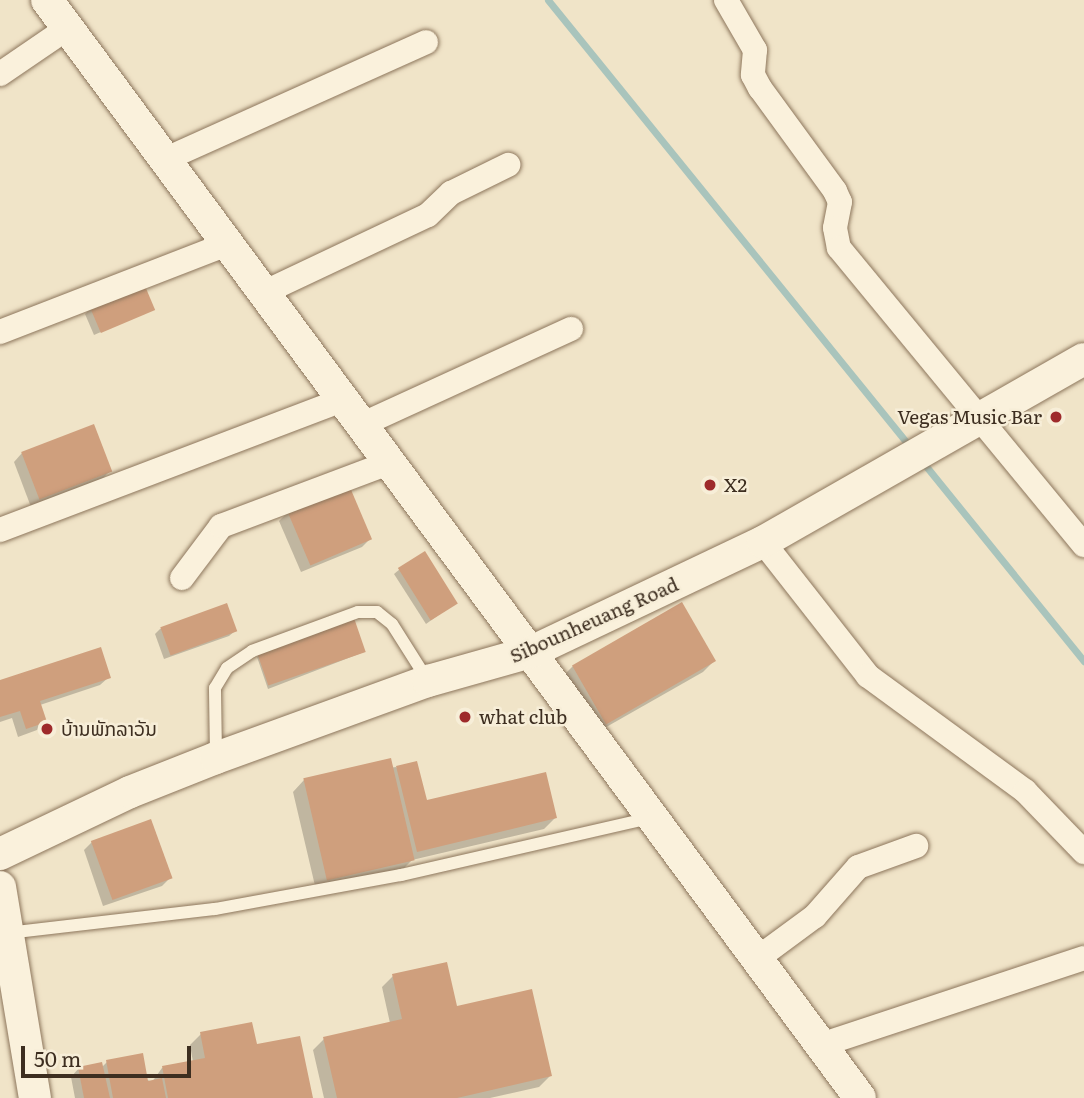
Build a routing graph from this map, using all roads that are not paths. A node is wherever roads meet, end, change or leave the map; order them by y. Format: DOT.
graph roads {
  1 [pos="47,0"];
  2 [pos="726,0"];
  3 [pos="69,27"];
  4 [pos="426,42"];
  5 [pos="0,74"];
  6 [pos="166,159"];
  7 [pos="508,165"];
  8 [pos="229,243"];
  9 [pos="265,292"];
  10 [pos="571,329"];
  11 [pos="0,332"];
  12 [pos="1084,359"];
  13 [pos="342,400"];
  14 [pos="973,423"];
  15 [pos="361,425"];
  16 [pos="389,463"];
  17 [pos="0,530"];
  18 [pos="763,542"];
  19 [pos="1084,545"];
  20 [pos="183,578"];
  21 [pos="531,652"];
  22 [pos="428,681"];
  23 [pos="216,758"];
  24 [pos="654,817"];
  25 [pos="916,846"];
  26 [pos="1084,852"];
  27 [pos="0,854"];
  28 [pos="0,887"];
  29 [pos="7,933"];
  30 [pos="758,958"];
  31 [pos="1084,958"];
  32 [pos="821,1045"];
  33 [pos="35,1098"];
  34 [pos="860,1098"];
  1 -- 3 [label="street"];
  2 -- 14 [label="street"];
  3 -- 5 [label="street"];
  3 -- 6 [label="street"];
  4 -- 6 [label="street"];
  6 -- 8 [label="street"];
  7 -- 9 [label="street"];
  8 -- 9 [label="street"];
  8 -- 11 [label="street"];
  9 -- 13 [label="street"];
  10 -- 15 [label="street"];
  12 -- 14 [label="street, Sibounheuang Road"];
  13 -- 15 [label="street"];
  13 -- 17 [label="street"];
  14 -- 18 [label="street, Sibounheuang Road"];
  14 -- 19 [label="street"];
  15 -- 16 [label="street"];
  16 -- 20 [label="street"];
  16 -- 21 [label="street"];
  18 -- 21 [label="street, Sibounheuang Road"];
  18 -- 26 [label="street"];
  21 -- 22 [label="street, Sibounheuang Road"];
  21 -- 24 [label="street"];
  22 -- 23 [label="street, Sibounheuang Road"];
  22 -- 23 [label="lane"];
  23 -- 27 [label="street, Sibounheuang Road"];
  24 -- 29 [label="lane"];
  24 -- 30 [label="street"];
  25 -- 30 [label="street"];
  28 -- 29 [label="street"];
  29 -- 33 [label="street"];
  30 -- 32 [label="street"];
  31 -- 32 [label="street"];
  32 -- 34 [label="street"];
}
